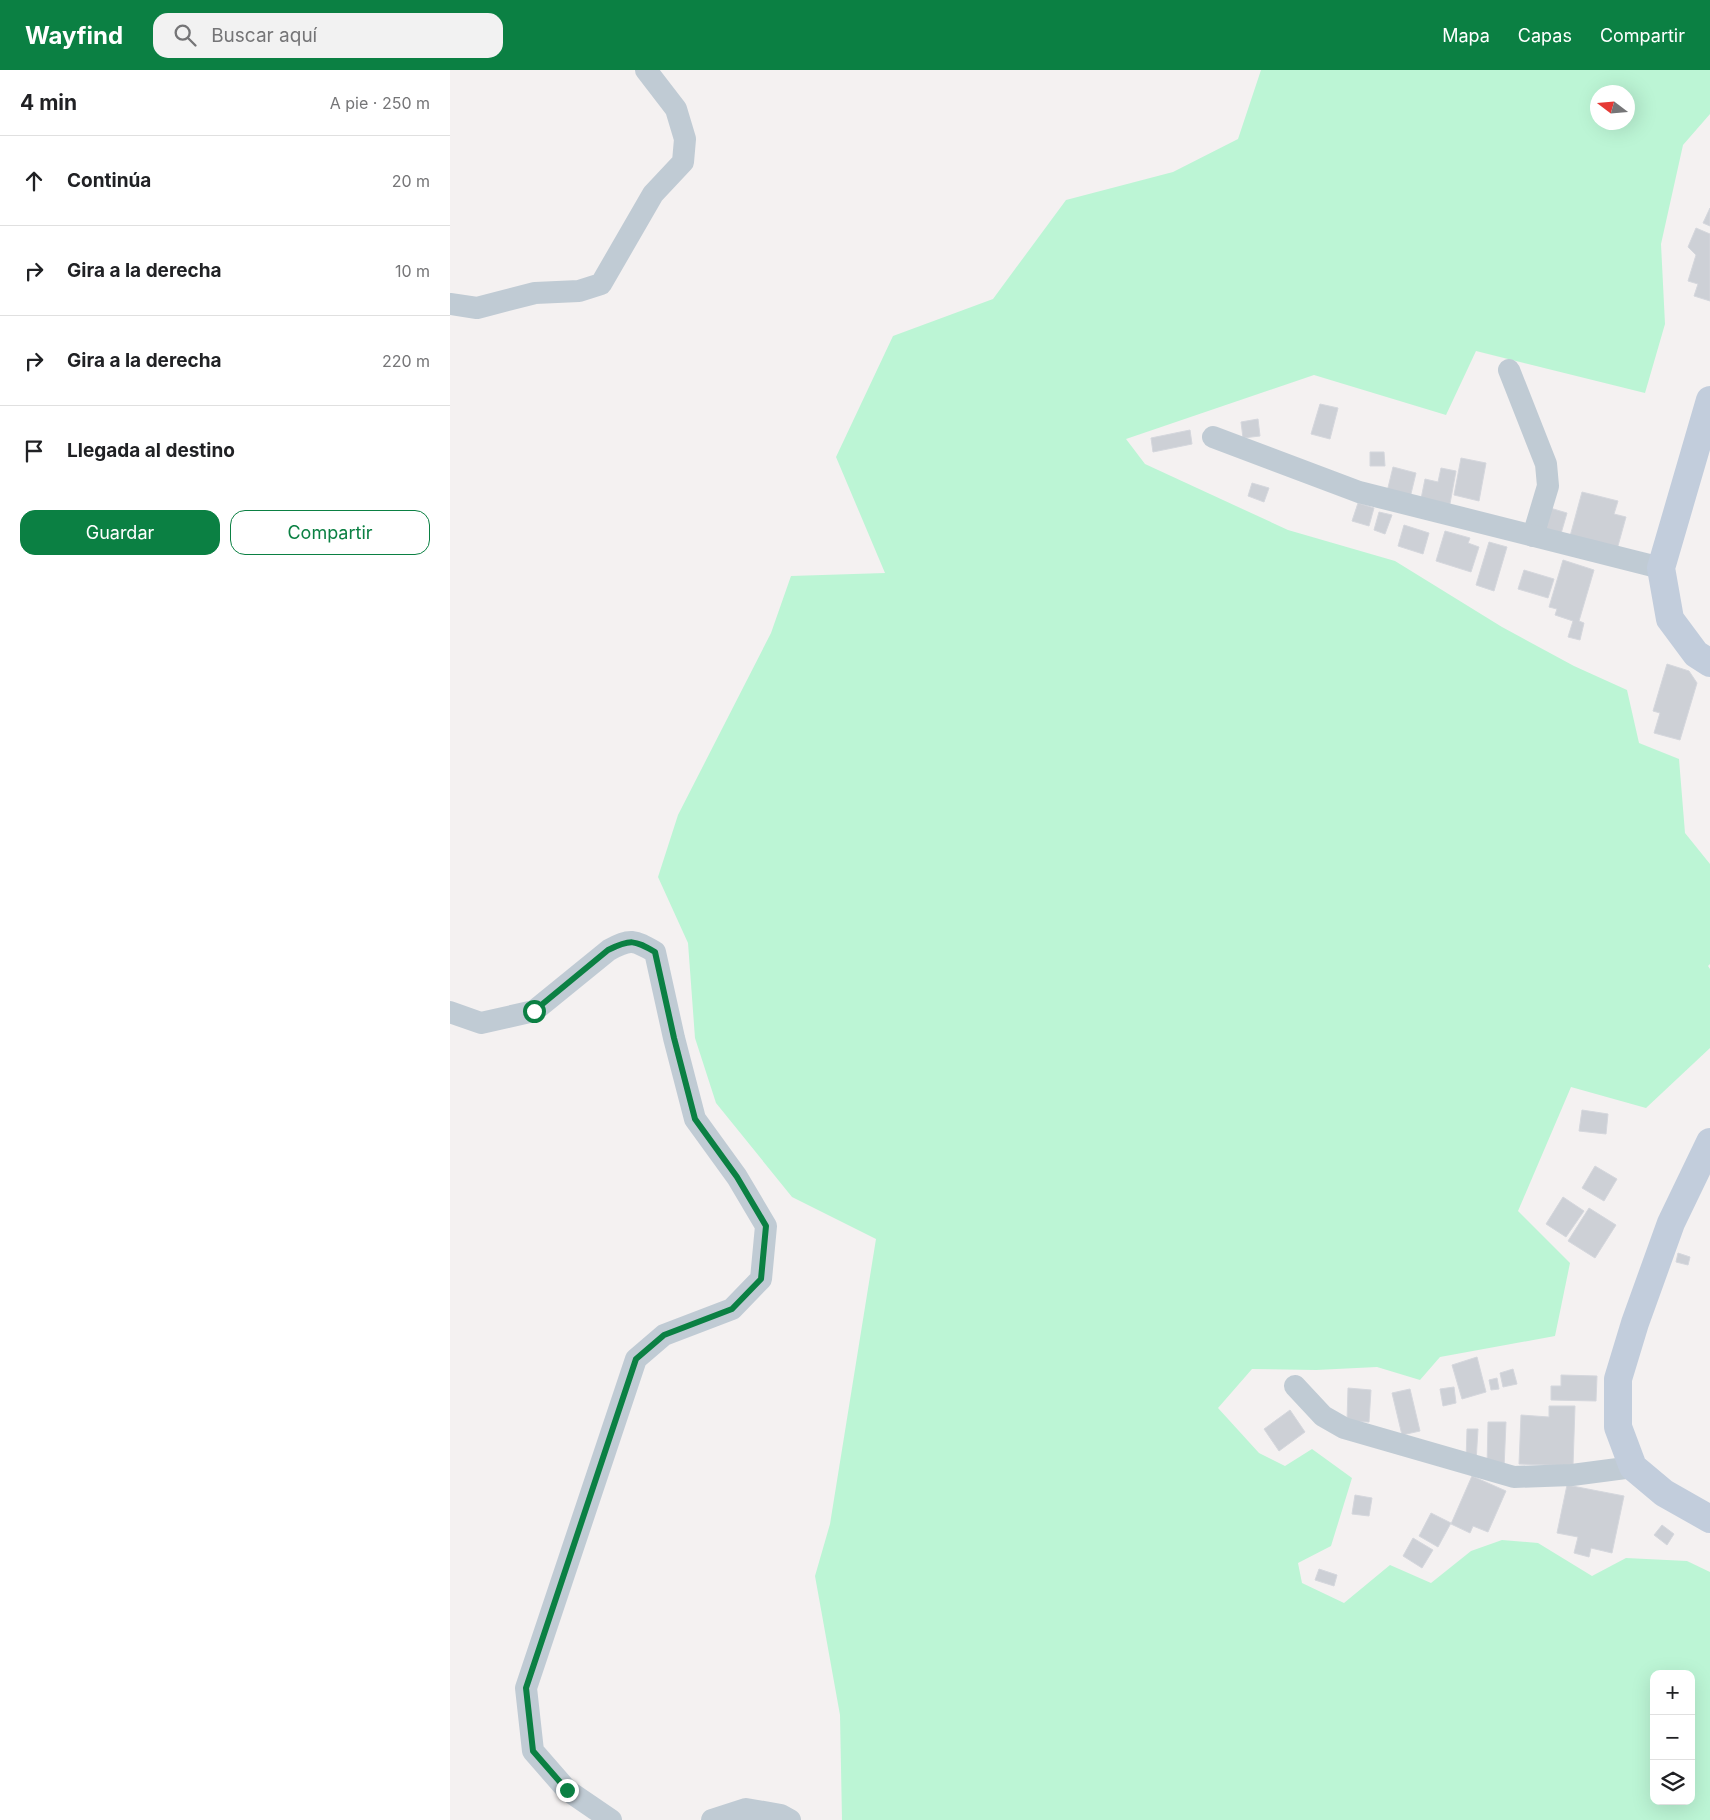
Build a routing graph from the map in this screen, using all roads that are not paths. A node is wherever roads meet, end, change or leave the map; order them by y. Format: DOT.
graph roads {
  1 [pos="646,70"];
  2 [pos="450,304"];
  3 [pos="1509,370"];
  4 [pos="1710,400"];
  5 [pos="1213,437"];
  6 [pos="1533,536"];
  7 [pos="1661,568"];
  8 [pos="1710,663"];
  9 [pos="450,1012"];
  10 [pos="1710,1142"];
  11 [pos="1295,1386"];
  12 [pos="1633,1467"];
  13 [pos="1710,1518"];
  14 [pos="611,1820"];
  15 [pos="712,1820"];
  16 [pos="790,1820"];
  1 -- 2 [label="street"];
  3 -- 6 [label="street"];
  4 -- 7 [label="street"];
  5 -- 6 [label="street"];
  6 -- 7 [label="street"];
  7 -- 8 [label="street"];
  9 -- 14 [label="street"];
  10 -- 12 [label="street"];
  11 -- 12 [label="street"];
  12 -- 13 [label="street"];
  15 -- 16 [label="street"];
}
